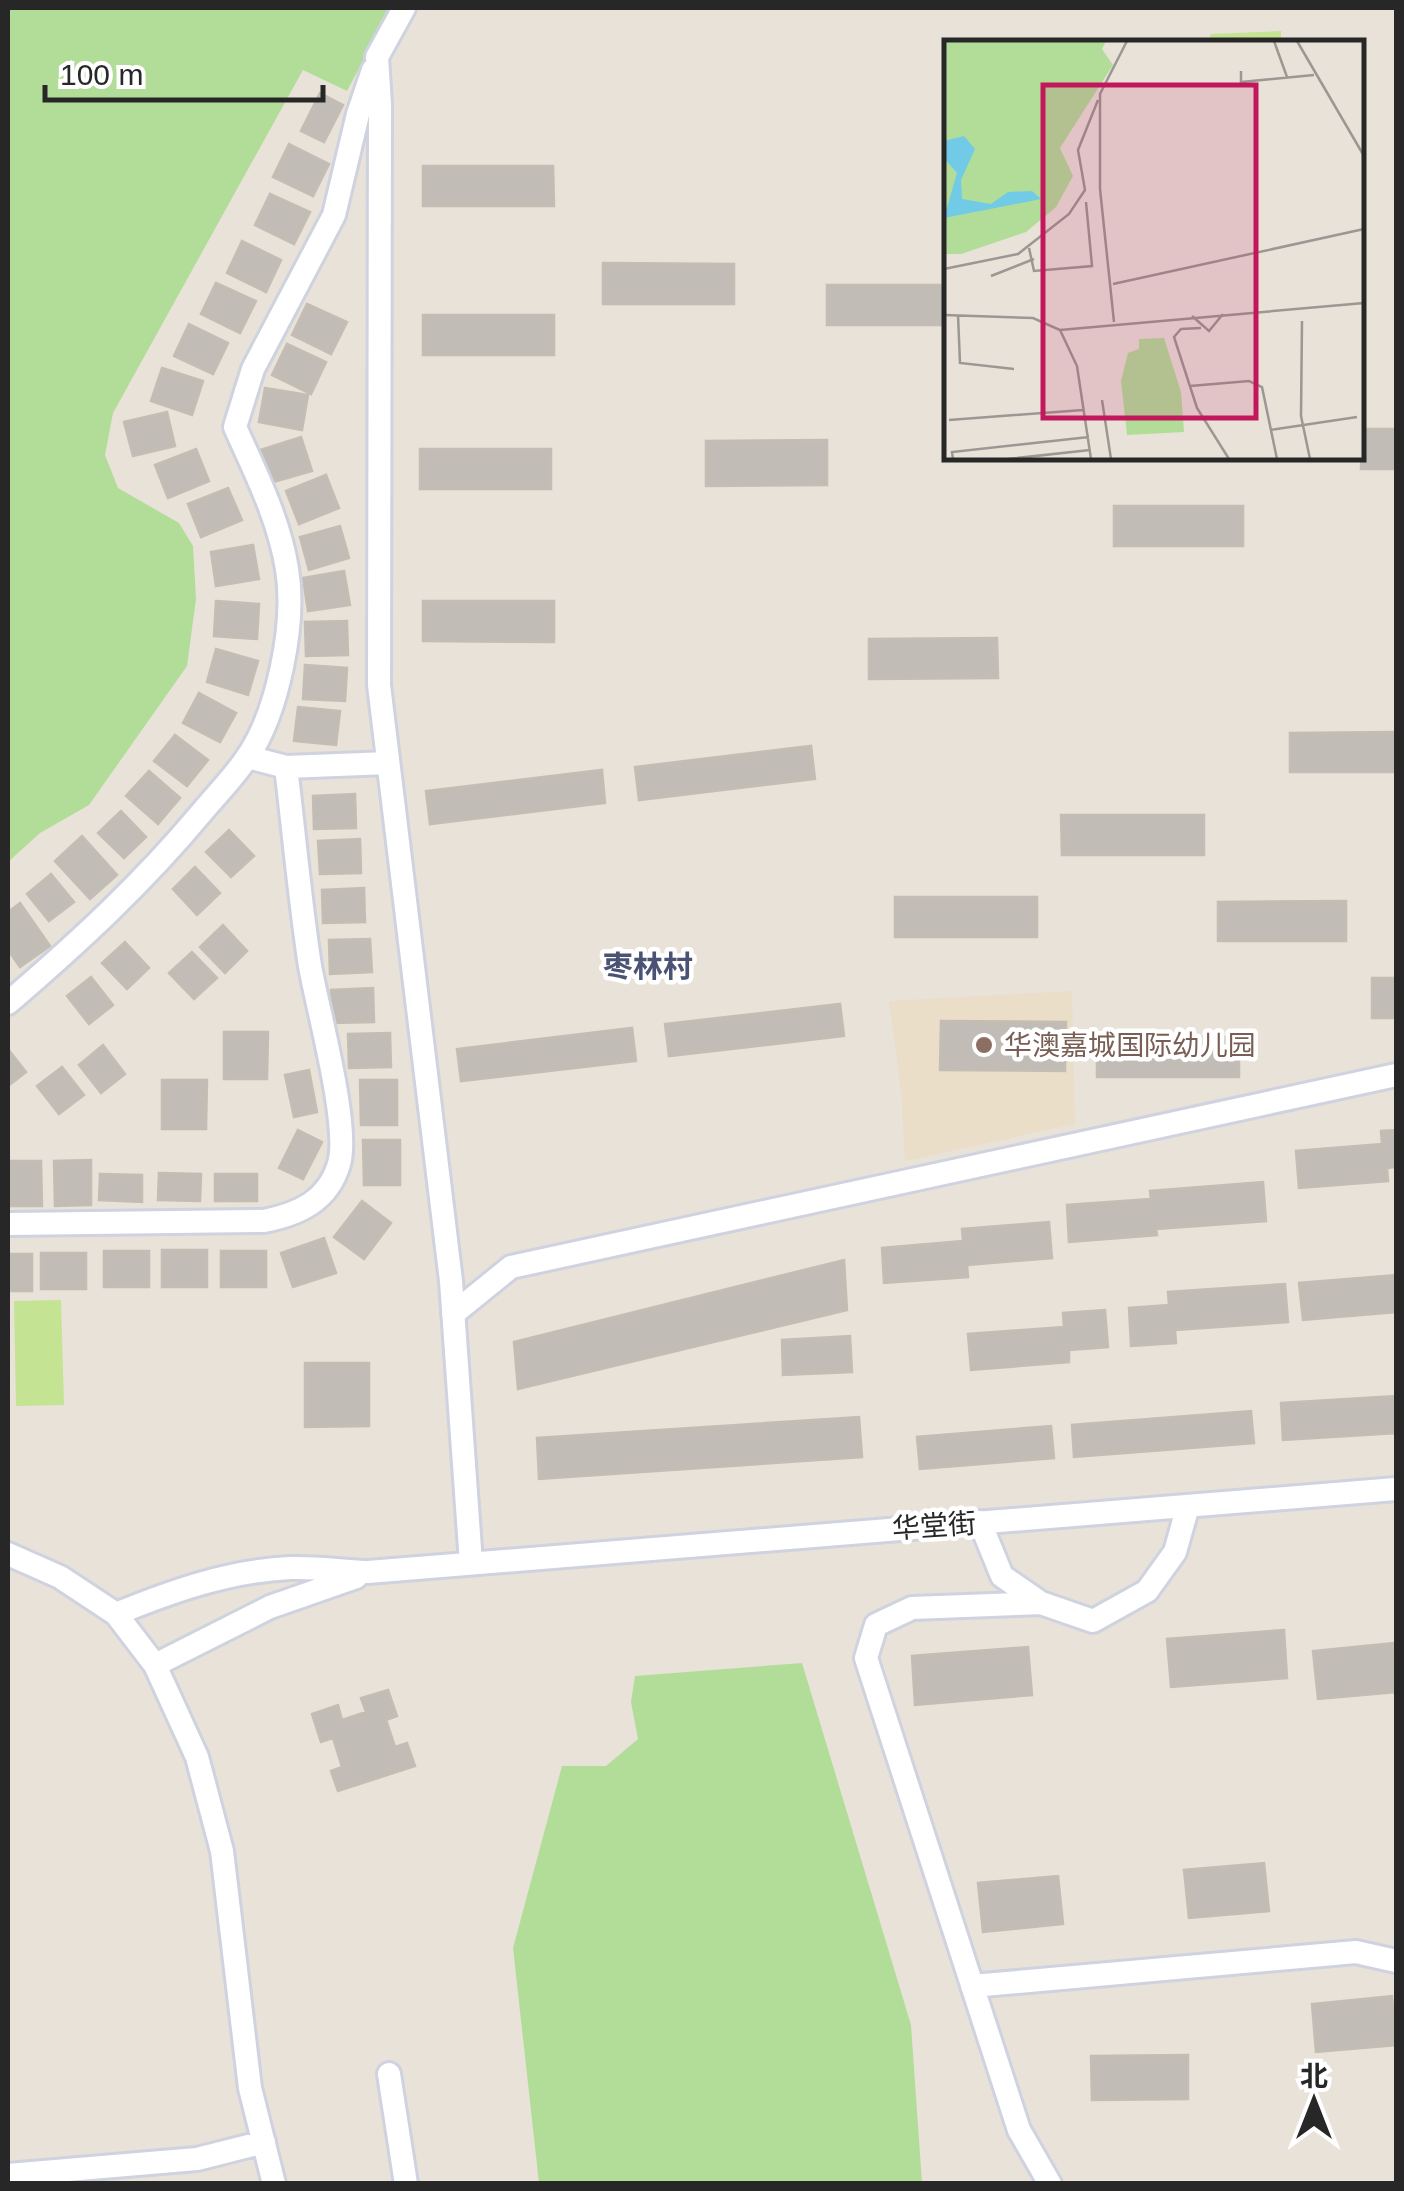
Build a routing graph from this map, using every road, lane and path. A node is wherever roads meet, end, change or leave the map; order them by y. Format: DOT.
graph roads {
  1 [pos="404,8"];
  2 [pos="377,57"];
  3 [pos="248,757"];
  4 [pos="388,763"];
  5 [pos="286,767"];
  6 [pos="8,1003"];
  7 [pos="1396,1074"];
  8 [pos="8,1224"];
  9 [pos="453,1314"];
  10 [pos="1396,1489"];
  11 [pos="1188,1506"];
  12 [pos="980,1522"];
  13 [pos="8,1554"];
  14 [pos="471,1562"];
  15 [pos="368,1572"];
  16 [pos="1041,1604"];
  17 [pos="116,1614"];
  18 [pos="155,1665"];
  19 [pos="1396,1961"];
  20 [pos="972,1986"];
  21 [pos="389,2074"];
  22 [pos="264,2142"];
  23 [pos="8,2175"];
  24 [pos="274,2184"];
  25 [pos="406,2184"];
  26 [pos="1050,2184"];
  1 -- 2 [label="street"];
  2 -- 3 [label="street"];
  2 -- 4 [label="street"];
  3 -- 5 [label="street"];
  3 -- 6 [label="street"];
  4 -- 5 [label="street"];
  4 -- 9 [label="street"];
  5 -- 8 [label="street"];
  7 -- 9 [label="street"];
  9 -- 14 [label="street"];
  10 -- 11 [label="street, 华堂街"];
  11 -- 12 [label="street, 华堂街"];
  11 -- 16 [label="street"];
  12 -- 14 [label="street, 华堂街"];
  12 -- 16 [label="street"];
  13 -- 17 [label="street"];
  14 -- 15 [label="street, 华堂街"];
  15 -- 17 [label="street"];
  15 -- 18 [label="street"];
  16 -- 20 [label="street"];
  17 -- 18 [label="street"];
  18 -- 22 [label="street"];
  19 -- 20 [label="street"];
  20 -- 26 [label="street"];
  21 -- 25 [label="street"];
  22 -- 23 [label="street"];
  22 -- 24 [label="street"];
}
